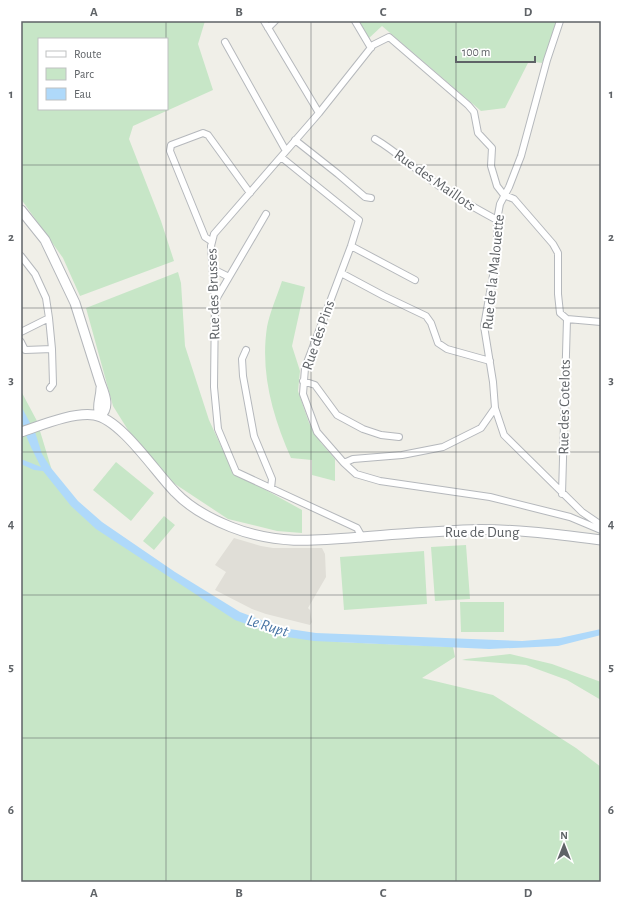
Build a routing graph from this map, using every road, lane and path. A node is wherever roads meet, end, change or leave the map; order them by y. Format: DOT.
graph roads {
  1 [pos="264,21"];
  2 [pos="275,21"];
  3 [pos="355,21"];
  4 [pos="560,21"];
  5 [pos="268,28"];
  6 [pos="225,42"];
  7 [pos="371,48"];
  8 [pos="319,113"];
  9 [pos="375,139"];
  10 [pos="295,140"];
  11 [pos="286,151"];
  12 [pos="281,157"];
  13 [pos="250,193"];
  14 [pos="504,195"];
  15 [pos="371,198"];
  16 [pos="22,213"];
  17 [pos="266,214"];
  18 [pos="497,220"];
  19 [pos="211,241"];
  20 [pos="351,246"];
  21 [pos="21,256"];
  22 [pos="214,269"];
  23 [pos="341,273"];
  24 [pos="229,277"];
  25 [pos="415,280"];
  26 [pos="215,301"];
  27 [pos="49,318"];
  28 [pos="567,319"];
  29 [pos="601,322"];
  30 [pos="21,332"];
  31 [pos="21,342"];
  32 [pos="52,349"];
  33 [pos="246,350"];
  34 [pos="490,361"];
  35 [pos="303,381"];
  36 [pos="50,388"];
  37 [pos="495,408"];
  38 [pos="100,416"];
  39 [pos="21,432"];
  40 [pos="399,437"];
  41 [pos="344,463"];
  42 [pos="272,488"];
  43 [pos="562,494"];
  44 [pos="601,526"];
  45 [pos="601,530"];
  46 [pos="362,537"];
  47 [pos="601,540"];
  1 -- 5 [label="street"];
  2 -- 5 [label="street"];
  3 -- 7 [label="street"];
  4 -- 14 [label="street, Rue de la Malouette"];
  5 -- 8 [label="street"];
  6 -- 11 [label="street"];
  7 -- 8 [label="street, Rue des Brusses"];
  7 -- 14 [label="street, Rue des Brusses"];
  8 -- 10 [label="street, Rue des Brusses"];
  9 -- 18 [label="street, Rue des Maillots"];
  10 -- 11 [label="street, Rue des Brusses"];
  10 -- 15 [label="street"];
  11 -- 12 [label="street, Rue des Brusses"];
  12 -- 13 [label="street, Rue des Brusses"];
  12 -- 20 [label="street, Rue des Pins"];
  13 -- 19 [label="street, Rue des Brusses"];
  13 -- 19 [label="street"];
  14 -- 18 [label="street, Rue de la Malouette"];
  14 -- 28 [label="street"];
  16 -- 38 [label="main road"];
  17 -- 24 [label="street"];
  18 -- 34 [label="street, Rue de la Malouette"];
  19 -- 22 [label="street, Rue des Brusses"];
  20 -- 23 [label="street, Rue des Pins"];
  20 -- 25 [label="street"];
  21 -- 27 [label="street"];
  22 -- 24 [label="street"];
  22 -- 26 [label="street, Rue des Brusses"];
  23 -- 34 [label="street"];
  23 -- 35 [label="street, Rue des Pins"];
  24 -- 26 [label="street"];
  26 -- 42 [label="street, Rue des Brusses"];
  27 -- 30 [label="street"];
  27 -- 32 [label="street"];
  28 -- 29 [label="street"];
  28 -- 43 [label="street, Rue des Cotelots"];
  31 -- 32 [label="street"];
  32 -- 36 [label="street"];
  33 -- 42 [label="street"];
  34 -- 37 [label="street, Rue de la Malouette"];
  35 -- 40 [label="street"];
  35 -- 41 [label="street, Rue des Pins"];
  37 -- 41 [label="street"];
  37 -- 43 [label="street, Rue de la Malouette"];
  38 -- 39 [label="main road"];
  38 -- 46 [label="main road, Rue de Dung"];
  41 -- 45 [label="street"];
  42 -- 46 [label="street, Rue des Brusses"];
  43 -- 44 [label="street, Rue de la Malouette"];
  46 -- 47 [label="main road, Rue de Dung"];
}
